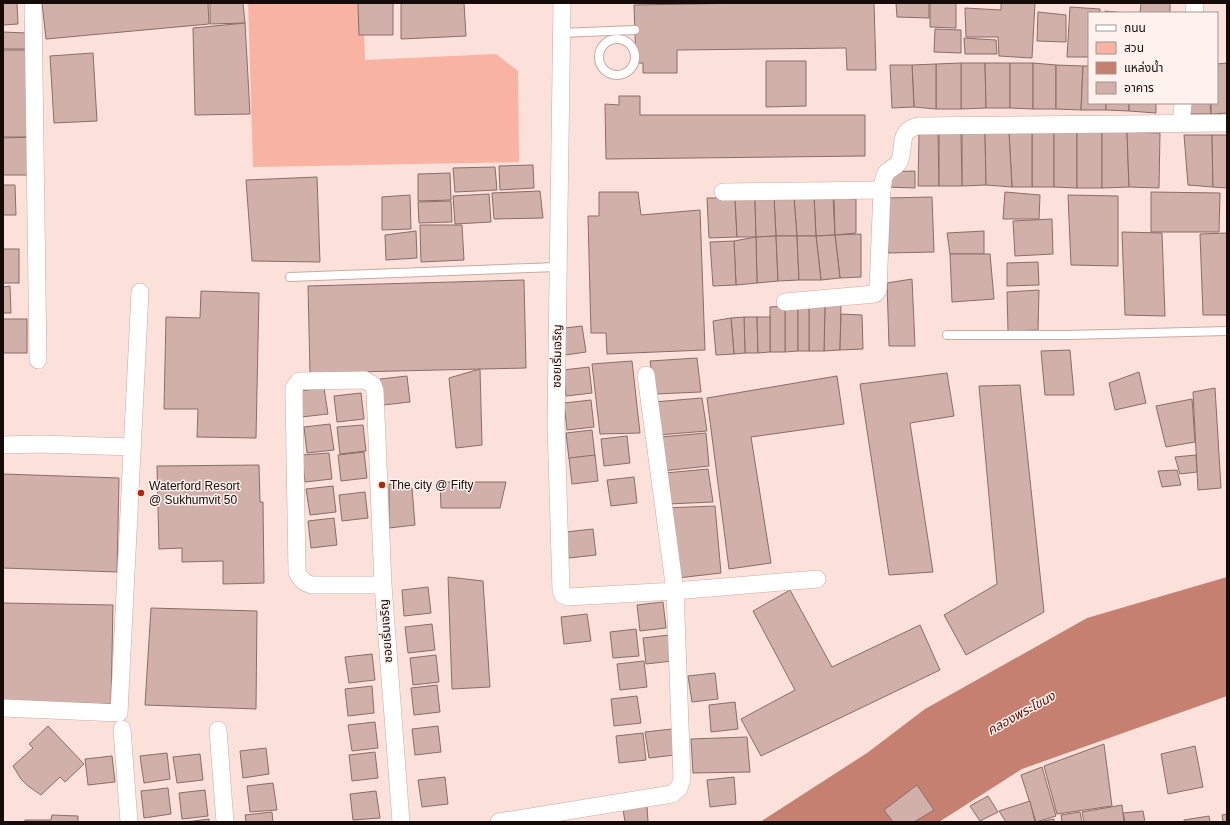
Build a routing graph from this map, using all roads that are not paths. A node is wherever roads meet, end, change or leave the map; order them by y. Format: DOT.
graph roads {
  1 [pos="33,3"];
  2 [pos="562,3"];
  3 [pos="622,30"];
  4 [pos="635,30"];
  5 [pos="561,33"];
  6 [pos="622,40"];
  7 [pos="1183,104"];
  8 [pos="1227,123"];
  9 [pos="1181,124"];
  10 [pos="882,190"];
  11 [pos="723,192"];
  12 [pos="558,267"];
  13 [pos="290,276"];
  14 [pos="140,292"];
  15 [pos="785,302"];
  16 [pos="1227,331"];
  17 [pos="947,335"];
  18 [pos="38,360"];
  19 [pos="646,376"];
  20 [pos="3,445"];
  21 [pos="132,447"];
  22 [pos="817,579"];
  23 [pos="383,585"];
  24 [pos="676,590"];
  25 [pos="3,708"];
  26 [pos="122,729"];
  27 [pos="218,730"];
  28 [pos="129,822"];
  29 [pos="225,822"];
  30 [pos="400,822"];
  31 [pos="499,822"];
  1 -- 18 [label="street"];
  2 -- 5 [label="street, ซอยเริ่มเจริญ"];
  3 -- 4 [label="lane"];
  3 -- 5 [label="lane"];
  3 -- 6 [label="lane"];
  5 -- 12 [label="street, ซอยเริ่มเจริญ"];
  6 -- 6 [label="lane"];
  7 -- 9 [label="street"];
  8 -- 9 [label="street"];
  9 -- 10 [label="street"];
  10 -- 11 [label="street"];
  10 -- 15 [label="street"];
  12 -- 13 [label="lane"];
  12 -- 24 [label="street, ซอยเริ่มเจริญ"];
  14 -- 21 [label="street"];
  16 -- 17 [label="lane"];
  19 -- 24 [label="street"];
  20 -- 21 [label="street"];
  21 -- 25 [label="street"];
  22 -- 24 [label="street, ซอยเริ่มเจริญ"];
  23 -- 23 [label="street, ซอยเริ่มเจริญ"];
  23 -- 30 [label="street, ซอยเริ่มเจริญ"];
  24 -- 31 [label="street"];
  26 -- 28 [label="street"];
  27 -- 29 [label="street"];
}
